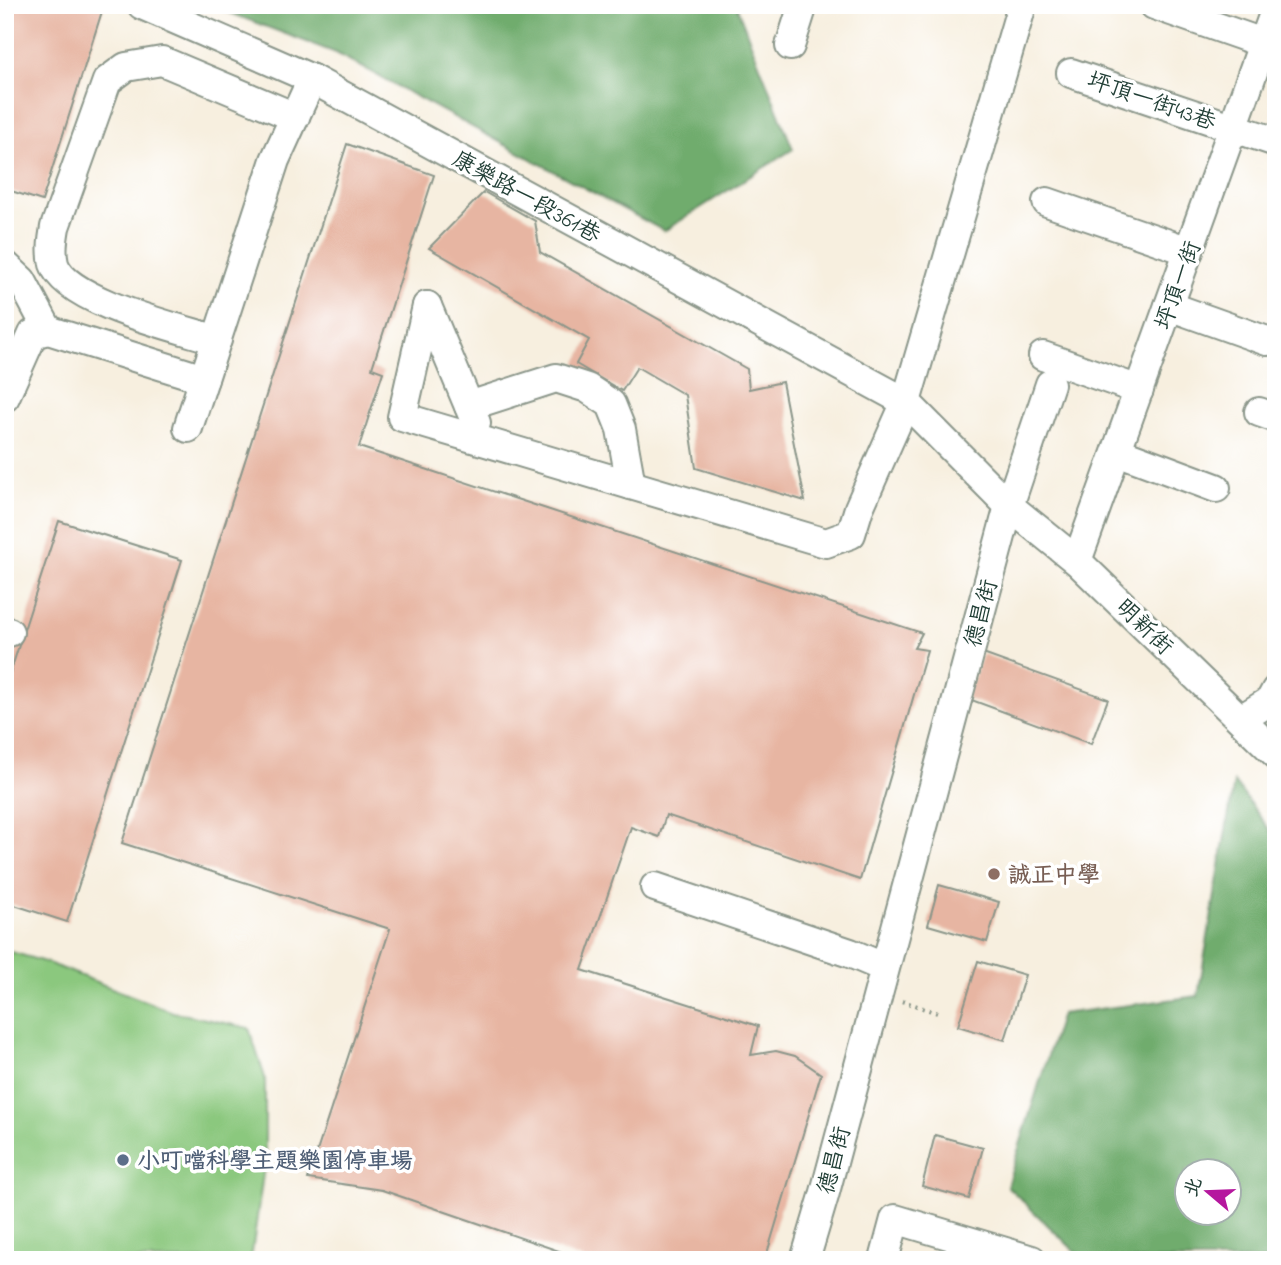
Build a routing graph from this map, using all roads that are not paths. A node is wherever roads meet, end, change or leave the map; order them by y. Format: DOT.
graph roads {
  1 [pos="142,5"];
  2 [pos="803,5"];
  3 [pos="1022,5"];
  4 [pos="1154,5"];
  5 [pos="1276,8"];
  6 [pos="1263,43"];
  7 [pos="790,46"];
  8 [pos="1071,73"];
  9 [pos="312,79"];
  10 [pos="295,117"];
  11 [pos="1233,127"];
  12 [pos="1276,142"];
  13 [pos="1047,202"];
  14 [pos="1189,251"];
  15 [pos="5,265"];
  16 [pos="1169,306"];
  17 [pos="48,330"];
  18 [pos="217,340"];
  19 [pos="1267,341"];
  20 [pos="1044,356"];
  21 [pos="204,379"];
  22 [pos="1050,384"];
  23 [pos="1139,390"];
  24 [pos="5,397"];
  25 [pos="905,402"];
  26 [pos="469,406"];
  27 [pos="188,428"];
  28 [pos="485,442"];
  29 [pos="1117,451"];
  30 [pos="631,485"];
  31 [pos="1216,488"];
  32 [pos="1009,506"];
  33 [pos="1077,561"];
  34 [pos="1276,690"];
  35 [pos="1241,719"];
  36 [pos="1276,754"];
  37 [pos="655,887"];
  38 [pos="883,967"];
  39 [pos="805,1260"];
  40 [pos="884,1260"];
  41 [pos="1032,1260"];
  1 -- 9 [label="street, 康樂路一段361巷"];
  2 -- 7 [label="street"];
  3 -- 25 [label="street"];
  4 -- 6 [label="street"];
  5 -- 6 [label="street, 坪頂一街"];
  6 -- 11 [label="street, 坪頂一街"];
  8 -- 11 [label="street, 坪頂一街43巷"];
  9 -- 10 [label="street"];
  9 -- 25 [label="street, 康樂路一段361巷"];
  10 -- 18 [label="street"];
  10 -- 18 [label="street"];
  11 -- 12 [label="street, 坪頂一街43巷"];
  11 -- 14 [label="street, 坪頂一街"];
  13 -- 14 [label="street"];
  14 -- 16 [label="street, 坪頂一街"];
  15 -- 17 [label="street"];
  16 -- 19 [label="street"];
  16 -- 23 [label="street, 坪頂一街"];
  17 -- 21 [label="street"];
  17 -- 24 [label="street"];
  18 -- 21 [label="street"];
  20 -- 23 [label="street"];
  21 -- 27 [label="street"];
  22 -- 32 [label="street, 德昌街"];
  23 -- 29 [label="street, 坪頂一街"];
  25 -- 30 [label="street"];
  25 -- 32 [label="street"];
  26 -- 28 [label="street"];
  26 -- 28 [label="street"];
  26 -- 30 [label="street"];
  28 -- 30 [label="street"];
  29 -- 31 [label="street"];
  29 -- 33 [label="street, 坪頂一街"];
  32 -- 33 [label="street, 明新街"];
  32 -- 38 [label="street, 德昌街"];
  33 -- 35 [label="street, 明新街"];
  34 -- 35 [label="street"];
  35 -- 36 [label="street, 明新街"];
  37 -- 38 [label="street"];
  38 -- 39 [label="street, 德昌街"];
  40 -- 41 [label="street"];
}
